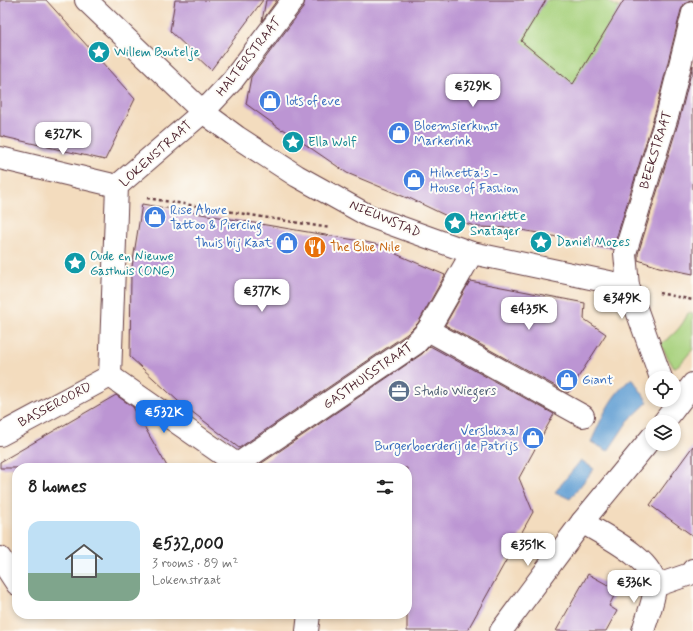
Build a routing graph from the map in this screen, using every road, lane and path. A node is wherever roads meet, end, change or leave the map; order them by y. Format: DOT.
graph roads {
  1 [pos="86,0"];
  2 [pos="293,0"];
  3 [pos="693,13"];
  4 [pos="203,112"];
  5 [pos="0,158"];
  6 [pos="117,190"];
  7 [pos="336,229"];
  8 [pos="472,254"];
  9 [pos="628,286"];
  10 [pos="428,330"];
  11 [pos="658,371"];
  12 [pos="110,376"];
  13 [pos="693,384"];
  14 [pos="669,411"];
  15 [pos="583,416"];
  16 [pos="0,434"];
  17 [pos="645,446"];
  18 [pos="230,463"];
  19 [pos="242,463"];
  20 [pos="582,522"];
  21 [pos="0,558"];
  22 [pos="693,570"];
  23 [pos="12,576"];
  24 [pos="655,586"];
  25 [pos="309,619"];
  26 [pos="307,631"];
  27 [pos="501,631"];
  28 [pos="643,631"];
  1 -- 4 [label="street, NIEUWSTAD"];
  2 -- 4 [label="street, HALTERSTRAAT"];
  3 -- 9 [label="street, BEEKSTRAAT"];
  4 -- 6 [label="street, LOKENSTRAAT"];
  4 -- 8 [label="street, NIEUWSTAD"];
  5 -- 6 [label="street"];
  6 -- 7 [label="path"];
  6 -- 12 [label="street, LOKENSTRAAT"];
  8 -- 9 [label="street, NIEUWSTAD"];
  8 -- 10 [label="street, GASTHUISSTRAAT"];
  9 -- 11 [label="street"];
  10 -- 15 [label="street"];
  10 -- 19 [label="street, GASTHUISSTRAAT"];
  12 -- 16 [label="street, BASSEROORD"];
  12 -- 18 [label="street"];
  13 -- 14 [label="street"];
  17 -- 20 [label="street"];
  20 -- 24 [label="street"];
  20 -- 27 [label="street"];
  21 -- 23 [label="street"];
  22 -- 24 [label="street"];
  24 -- 28 [label="street"];
  25 -- 26 [label="street"];
}
